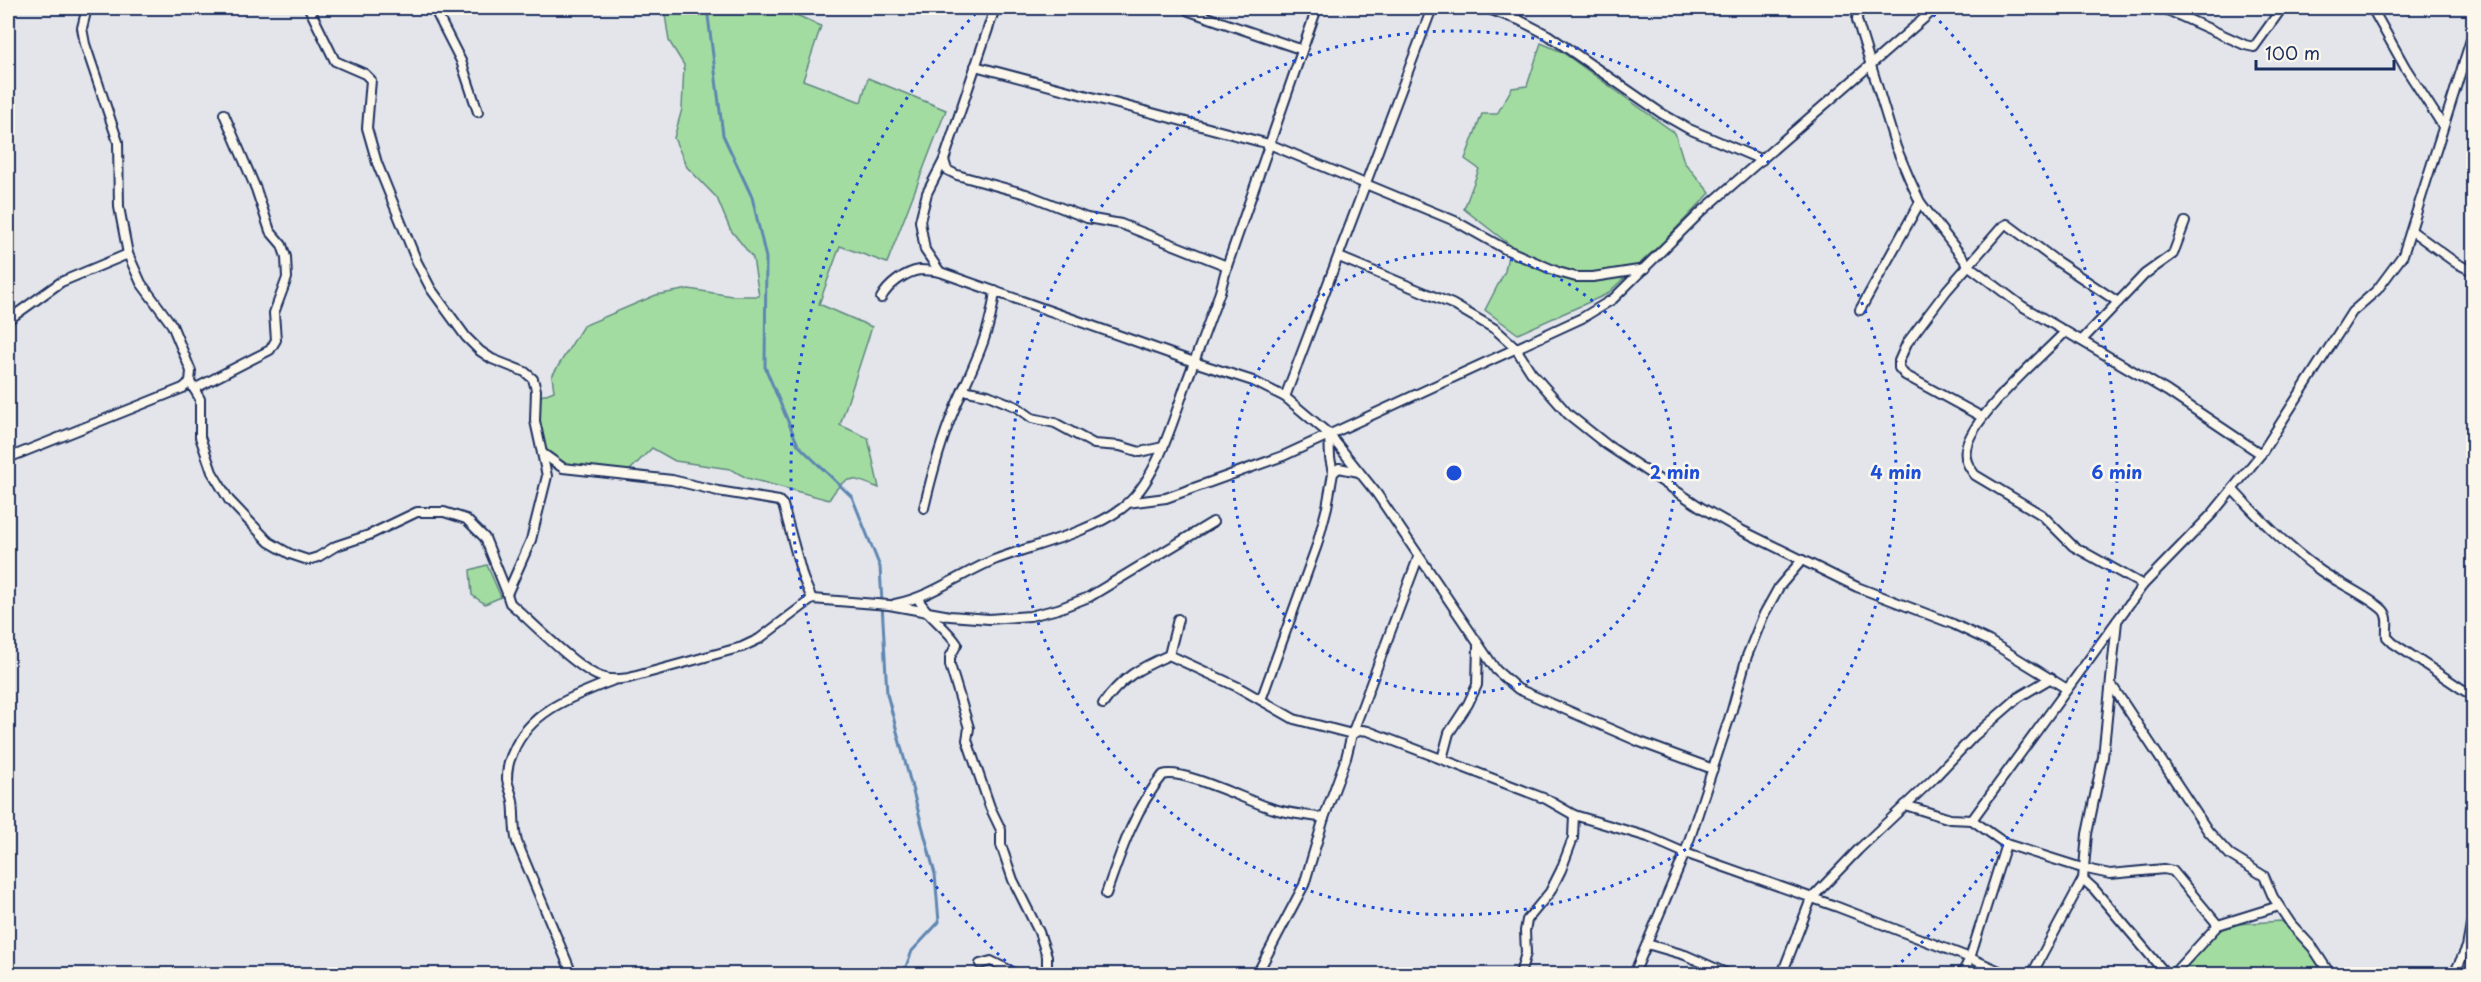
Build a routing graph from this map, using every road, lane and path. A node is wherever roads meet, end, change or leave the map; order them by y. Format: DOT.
graph roads {
  1 [pos="87,8"];
  2 [pos="309,8"];
  3 [pos="434,8"];
  4 [pos="995,8"];
  5 [pos="1317,8"];
  6 [pos="1432,8"];
  7 [pos="1486,8"];
  8 [pos="1858,8"];
  9 [pos="1936,8"];
  10 [pos="2163,8"];
  11 [pos="2282,8"];
  12 [pos="2372,8"];
  13 [pos="1189,11"];
  14 [pos="2474,30"];
  15 [pos="1300,49"];
  16 [pos="1871,65"];
  17 [pos="975,66"];
  18 [pos="478,112"];
  19 [pos="224,114"];
  20 [pos="2443,126"];
  21 [pos="1269,144"];
  22 [pos="944,160"];
  23 [pos="1762,160"];
  24 [pos="1365,185"];
  25 [pos="1920,202"];
  26 [pos="2186,222"];
  27 [pos="2412,231"];
  28 [pos="128,254"];
  29 [pos="1339,256"];
  30 [pos="1227,266"];
  31 [pos="1969,266"];
  32 [pos="1645,268"];
  33 [pos="940,272"];
  34 [pos="2474,272"];
  35 [pos="995,291"];
  36 [pos="881,298"];
  37 [pos="2118,302"];
  38 [pos="1860,310"];
  39 [pos="8,320"];
  40 [pos="2066,332"];
  41 [pos="2082,340"];
  42 [pos="1515,347"];
  43 [pos="1194,362"];
  44 [pos="192,386"];
  45 [pos="963,390"];
  46 [pos="1285,397"];
  47 [pos="1982,417"];
  48 [pos="1329,434"];
  49 [pos="1163,447"];
  50 [pos="542,453"];
  51 [pos="2261,454"];
  52 [pos="8,458"];
  53 [pos="1359,472"];
  54 [pos="1333,473"];
  55 [pos="2233,490"];
  56 [pos="1127,503"];
  57 [pos="924,508"];
  58 [pos="1213,522"];
  59 [pos="1418,558"];
  60 [pos="1802,560"];
  61 [pos="2143,585"];
  62 [pos="507,594"];
  63 [pos="812,599"];
  64 [pos="918,599"];
  65 [pos="889,605"];
  66 [pos="926,613"];
  67 [pos="2118,616"];
  68 [pos="1178,619"];
  69 [pos="1478,646"];
  70 [pos="1169,655"];
  71 [pos="2051,678"];
  72 [pos="615,680"];
  73 [pos="2110,683"];
  74 [pos="2067,689"];
  75 [pos="2474,697"];
  76 [pos="1261,700"];
  77 [pos="1103,704"];
  78 [pos="1352,734"];
  79 [pos="1442,759"];
  80 [pos="1713,769"];
  81 [pos="1905,805"];
  82 [pos="1574,815"];
  83 [pos="1324,818"];
  84 [pos="1972,820"];
  85 [pos="2006,844"];
  86 [pos="1685,853"];
  87 [pos="2082,868"];
  88 [pos="2083,879"];
  89 [pos="1106,894"];
  90 [pos="1811,899"];
  91 [pos="2279,906"];
  92 [pos="2474,909"];
  93 [pos="2218,925"];
  94 [pos="1647,944"];
  95 [pos="1970,958"];
  96 [pos="980,964"];
  97 [pos="572,975"];
  98 [pos="1017,975"];
  99 [pos="1047,975"];
  100 [pos="1257,975"];
  101 [pos="1520,975"];
  102 [pos="1634,975"];
  103 [pos="1728,975"];
  104 [pos="1782,975"];
  105 [pos="1962,975"];
  106 [pos="2006,975"];
  107 [pos="2032,975"];
  108 [pos="2166,975"];
  109 [pos="2173,975"];
  110 [pos="2330,975"];
  111 [pos="2454,975"];
  1 -- 28 [label="street"];
  2 -- 50 [label="street"];
  3 -- 18 [label="street"];
  4 -- 17 [label="street"];
  5 -- 15 [label="street"];
  6 -- 24 [label="street"];
  7 -- 23 [label="street"];
  8 -- 16 [label="street"];
  9 -- 16 [label="street"];
  10 -- 11 [label="street"];
  12 -- 20 [label="street"];
  13 -- 15 [label="street"];
  14 -- 20 [label="street"];
  15 -- 21 [label="street"];
  16 -- 23 [label="street"];
  16 -- 25 [label="street"];
  17 -- 21 [label="street"];
  17 -- 22 [label="street"];
  19 -- 44 [label="street"];
  20 -- 27 [label="street"];
  21 -- 24 [label="street"];
  21 -- 30 [label="street"];
  22 -- 30 [label="street"];
  22 -- 33 [label="street"];
  23 -- 32 [label="street"];
  24 -- 29 [label="street"];
  24 -- 32 [label="street"];
  25 -- 31 [label="street"];
  25 -- 38 [label="street"];
  26 -- 37 [label="street"];
  27 -- 34 [label="street"];
  27 -- 51 [label="street"];
  28 -- 39 [label="street"];
  28 -- 44 [label="street"];
  29 -- 42 [label="street"];
  29 -- 46 [label="street"];
  30 -- 43 [label="street"];
  31 -- 37 [label="street"];
  31 -- 40 [label="street"];
  31 -- 47 [label="street"];
  32 -- 42 [label="street"];
  33 -- 35 [label="street"];
  33 -- 36 [label="street"];
  35 -- 43 [label="street"];
  35 -- 45 [label="street"];
  37 -- 41 [label="street"];
  40 -- 41 [label="street"];
  40 -- 47 [label="street"];
  41 -- 51 [label="street"];
  42 -- 48 [label="street"];
  42 -- 60 [label="street"];
  43 -- 46 [label="street"];
  43 -- 49 [label="street"];
  44 -- 52 [label="street"];
  44 -- 62 [label="street"];
  45 -- 49 [label="street"];
  45 -- 57 [label="street"];
  46 -- 48 [label="street"];
  47 -- 61 [label="street"];
  48 -- 53 [label="street"];
  48 -- 54 [label="street"];
  48 -- 56 [label="street"];
  49 -- 56 [label="street"];
  50 -- 62 [label="street"];
  50 -- 63 [label="street"];
  51 -- 55 [label="street"];
  53 -- 54 [label="street"];
  53 -- 59 [label="street"];
  54 -- 76 [label="street"];
  55 -- 61 [label="street"];
  55 -- 75 [label="street"];
  56 -- 64 [label="street"];
  58 -- 66 [label="street"];
  59 -- 69 [label="street"];
  59 -- 78 [label="street"];
  60 -- 71 [label="street"];
  60 -- 80 [label="street"];
  61 -- 67 [label="street"];
  62 -- 72 [label="street"];
  63 -- 65 [label="street"];
  63 -- 72 [label="street"];
  64 -- 65 [label="street"];
  64 -- 66 [label="street"];
  65 -- 66 [label="street"];
  66 -- 99 [label="street"];
  67 -- 73 [label="street"];
  67 -- 74 [label="street"];
  68 -- 70 [label="street"];
  69 -- 79 [label="street"];
  69 -- 80 [label="street"];
  70 -- 76 [label="street"];
  70 -- 77 [label="street"];
  71 -- 74 [label="street"];
  71 -- 81 [label="street"];
  72 -- 97 [label="street"];
  73 -- 87 [label="street"];
  73 -- 91 [label="street"];
  74 -- 84 [label="street"];
  76 -- 78 [label="street"];
  78 -- 79 [label="street"];
  78 -- 83 [label="street"];
  79 -- 82 [label="street"];
  80 -- 86 [label="street"];
  81 -- 84 [label="street"];
  81 -- 90 [label="street"];
  82 -- 86 [label="street"];
  82 -- 101 [label="street"];
  83 -- 89 [label="street"];
  83 -- 100 [label="street"];
  84 -- 85 [label="street"];
  85 -- 87 [label="street"];
  85 -- 95 [label="street"];
  86 -- 90 [label="street"];
  86 -- 94 [label="street"];
  87 -- 88 [label="street"];
  87 -- 93 [label="street"];
  88 -- 107 [label="street"];
  88 -- 108 [label="street"];
  90 -- 95 [label="street"];
  90 -- 104 [label="street"];
  91 -- 93 [label="street"];
  91 -- 110 [label="street"];
  92 -- 111 [label="street"];
  93 -- 109 [label="street"];
  94 -- 102 [label="street"];
  94 -- 103 [label="street"];
  95 -- 105 [label="street"];
  95 -- 106 [label="street"];
  96 -- 98 [label="street"];
}
